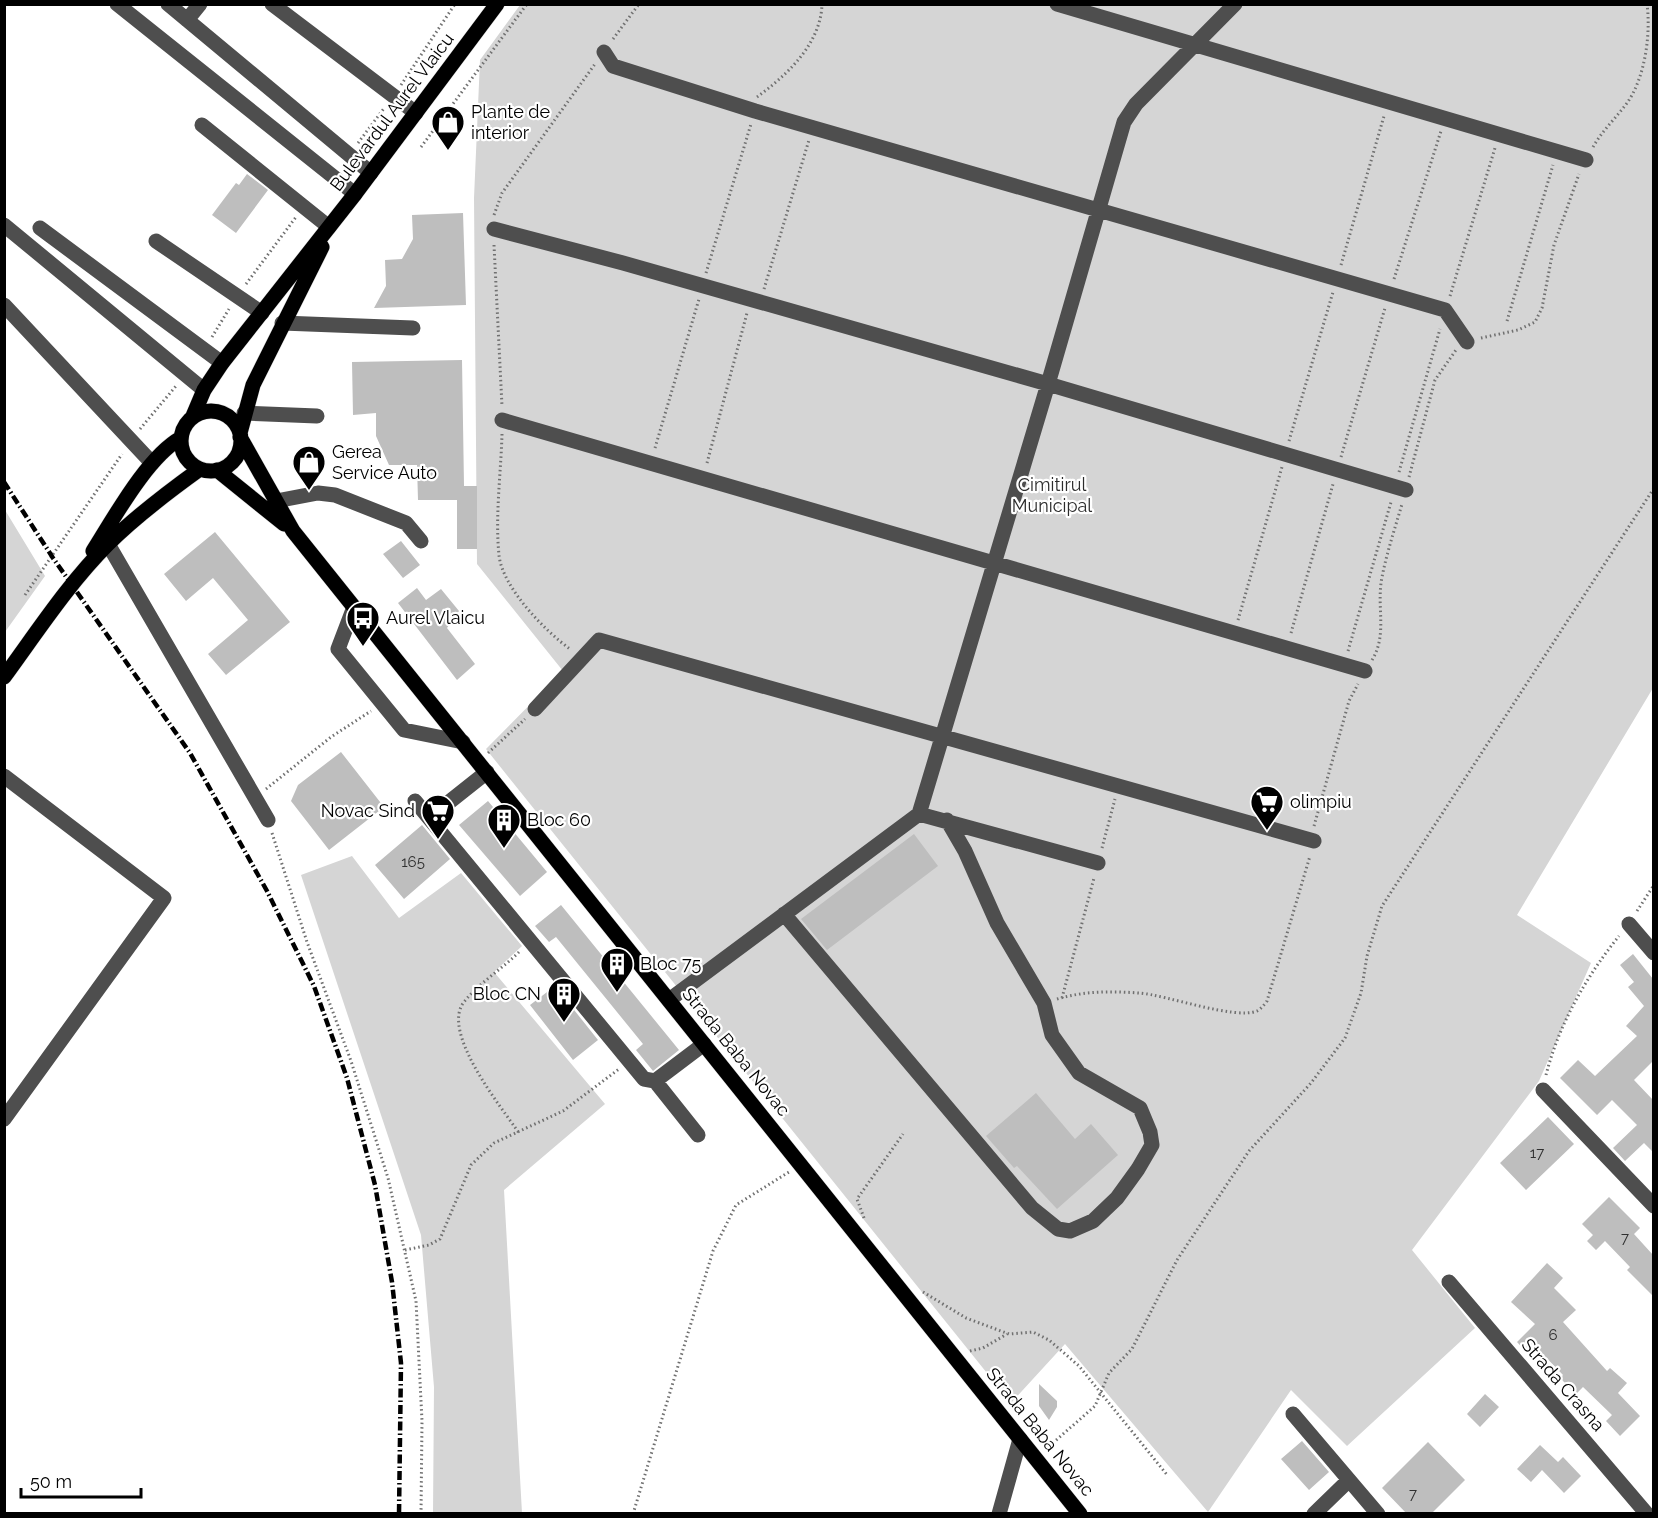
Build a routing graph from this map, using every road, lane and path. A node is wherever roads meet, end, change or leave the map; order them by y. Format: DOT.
graph roads {
  1 [pos="117,4"];
  2 [pos="168,4"];
  3 [pos="200,4"];
  4 [pos="272,4"];
  5 [pos="497,4"];
  6 [pos="527,4"];
  7 [pos="639,4"];
  8 [pos="822,4"];
  9 [pos="1057,4"];
  10 [pos="1235,4"];
  11 [pos="1647,4"];
  12 [pos="187,20"];
  13 [pos="1192,46"];
  14 [pos="604,52"];
  15 [pos="1388,103"];
  16 [pos="743,107"];
  17 [pos="416,113"];
  18 [pos="1445,119"];
  19 [pos="202,125"];
  20 [pos="813,127"];
  21 [pos="421,147"];
  22 [pos="1557,151"];
  23 [pos="1586,160"];
  24 [pos="371,173"];
  25 [pos="355,194"];
  26 [pos="1097,209"];
  27 [pos="340,214"];
  28 [pos="4,225"];
  29 [pos="329,227"];
  30 [pos="39,228"];
  31 [pos="494,229"];
  32 [pos="156,241"];
  33 [pos="1337,279"];
  34 [pos="1389,293"];
  35 [pos="755,300"];
  36 [pos="4,305"];
  37 [pos="262,313"];
  38 [pos="1507,321"];
  39 [pos="282,323"];
  40 [pos="413,328"];
  41 [pos="1467,342"];
  42 [pos="222,363"];
  43 [pos="1048,384"];
  44 [pos="204,390"];
  45 [pos="244,413"];
  46 [pos="193,416"];
  47 [pos="317,416"];
  48 [pos="502,420"];
  49 [pos="240,435"];
  50 [pos="181,438"];
  51 [pos="1285,454"];
  52 [pos="152,462"];
  53 [pos="200,469"];
  54 [pos="217,470"];
  55 [pos="1337,470"];
  56 [pos="703,477"];
  57 [pos="1400,488"];
  58 [pos="1653,488"];
  59 [pos="276,501"];
  60 [pos="293,531"];
  61 [pos="421,541"];
  62 [pos="108,544"];
  63 [pos="995,562"];
  64 [pos="72,584"];
  65 [pos="354,607"];
  66 [pos="1234,631"];
  67 [pos="1287,646"];
  68 [pos="582,657"];
  69 [pos="1345,665"];
  70 [pos="1365,671"];
  71 [pos="4,677"];
  72 [pos="383,704"];
  73 [pos="535,709"];
  74 [pos="944,737"];
  75 [pos="463,742"];
  76 [pos="483,767"];
  77 [pos="4,776"];
  78 [pos="1119,786"];
  79 [pos="255,798"];
  80 [pos="415,801"];
  81 [pos="919,814"];
  82 [pos="429,818"];
  83 [pos="268,820"];
  84 [pos="947,820"];
  85 [pos="1314,841"];
  86 [pos="1098,863"];
  87 [pos="1653,885"];
  88 [pos="784,914"];
  89 [pos="1629,924"];
  90 [pos="530,940"];
  91 [pos="1653,952"];
  92 [pos="1062,998"];
  93 [pos="669,1000"];
  94 [pos="1044,1003"];
  95 [pos="704,1044"];
  96 [pos="630,1061"];
  97 [pos="655,1081"];
  98 [pos="1543,1090"];
  99 [pos="4,1119"];
  100 [pos="519,1132"];
  101 [pos="903,1134"];
  102 [pos="698,1136"];
  103 [pos="801,1164"];
  104 [pos="1653,1206"];
  105 [pos="868,1228"];
  106 [pos="405,1250"];
  107 [pos="1449,1282"];
  108 [pos="918,1290"];
  109 [pos="1009,1334"];
  110 [pos="954,1355"];
  111 [pos="1100,1395"];
  112 [pos="1293,1414"];
  113 [pos="1020,1439"];
  114 [pos="1036,1458"];
  115 [pos="1168,1476"];
  116 [pos="1349,1480"];
  117 [pos="421,1514"];
  118 [pos="633,1514"];
  119 [pos="999,1514"];
  120 [pos="1080,1514"];
  121 [pos="1314,1514"];
  122 [pos="1378,1514"];
  123 [pos="1647,1514"];
  1 -- 25 [label="street"];
  2 -- 12 [label="street"];
  3 -- 12 [label="street"];
  4 -- 17 [label="street"];
  5 -- 17 [label="main road, Bulevardul Aurel Vlaicu"];
  6 -- 21 [label="path"];
  7 -- 14 [label="path"];
  8 -- 16 [label="path"];
  9 -- 13 [label="street"];
  10 -- 13 [label="street"];
  11 -- 23 [label="path"];
  12 -- 24 [label="street"];
  13 -- 15 [label="street"];
  13 -- 26 [label="street"];
  14 -- 16 [label="street"];
  14 -- 31 [label="path"];
  15 -- 18 [label="street"];
  15 -- 33 [label="path"];
  16 -- 20 [label="street"];
  17 -- 24 [label="main road, Bulevardul Aurel Vlaicu"];
  18 -- 22 [label="street"];
  18 -- 34 [label="path"];
  19 -- 29 [label="street"];
  20 -- 26 [label="street"];
  20 -- 35 [label="path"];
  22 -- 23 [label="street"];
  22 -- 38 [label="path"];
  23 -- 41 [label="path"];
  24 -- 25 [label="main road, Bulevardul Aurel Vlaicu"];
  25 -- 27 [label="main road, Bulevardul Aurel Vlaicu"];
  26 -- 33 [label="street"];
  26 -- 43 [label="street"];
  27 -- 29 [label="main road, Bulevardul Aurel Vlaicu"];
  27 -- 39 [label="main road, Bulevardul Aurel Vlaicu"];
  28 -- 44 [label="street"];
  29 -- 37 [label="main road, Bulevardul Aurel Vlaicu"];
  30 -- 42 [label="street"];
  31 -- 35 [label="street"];
  31 -- 48 [label="path"];
  32 -- 37 [label="street"];
  33 -- 34 [label="street"];
  33 -- 51 [label="path"];
  34 -- 41 [label="street"];
  34 -- 55 [label="path"];
  35 -- 43 [label="street"];
  35 -- 56 [label="path"];
  36 -- 52 [label="street"];
  37 -- 42 [label="main road, Bulevardul Aurel Vlaicu"];
  39 -- 40 [label="street"];
  39 -- 45 [label="main road, Bulevardul Aurel Vlaicu"];
  41 -- 57 [label="path"];
  42 -- 44 [label="main road, Bulevardul Aurel Vlaicu"];
  43 -- 51 [label="street"];
  43 -- 63 [label="street"];
  44 -- 46 [label="main road, Bulevardul Aurel Vlaicu"];
  45 -- 47 [label="street"];
  45 -- 49 [label="main road, Bulevardul Aurel Vlaicu"];
  46 -- 49 [label="main road"];
  46 -- 50 [label="main road"];
  48 -- 56 [label="street"];
  48 -- 68 [label="path"];
  49 -- 54 [label="main road"];
  49 -- 59 [label="main road, Strada Baba Novac"];
  50 -- 52 [label="main road"];
  50 -- 53 [label="main road"];
  51 -- 55 [label="street"];
  51 -- 66 [label="path"];
  52 -- 64 [label="main road"];
  53 -- 54 [label="main road"];
  53 -- 62 [label="main road"];
  54 -- 60 [label="main road, Strada Baba Novac"];
  55 -- 57 [label="street"];
  55 -- 67 [label="path"];
  56 -- 63 [label="street"];
  57 -- 69 [label="path"];
  57 -- 70 [label="path"];
  58 -- 111 [label="path"];
  59 -- 60 [label="main road, Strada Baba Novac"];
  59 -- 61 [label="street"];
  60 -- 65 [label="main road, Strada Baba Novac"];
  62 -- 64 [label="main road"];
  62 -- 79 [label="street"];
  63 -- 66 [label="street"];
  63 -- 74 [label="street"];
  64 -- 71 [label="main road"];
  65 -- 72 [label="street"];
  65 -- 75 [label="main road, Strada Baba Novac"];
  66 -- 67 [label="street"];
  67 -- 69 [label="street"];
  68 -- 73 [label="street"];
  68 -- 74 [label="street"];
  69 -- 70 [label="street"];
  70 -- 85 [label="path"];
  72 -- 75 [label="street"];
  72 -- 79 [label="path"];
  73 -- 76 [label="path"];
  74 -- 78 [label="street"];
  74 -- 81 [label="street"];
  75 -- 76 [label="main road, Strada Baba Novac"];
  76 -- 82 [label="street"];
  76 -- 93 [label="main road, Strada Baba Novac"];
  77 -- 99 [label="street"];
  78 -- 85 [label="street"];
  78 -- 86 [label="path"];
  79 -- 83 [label="street"];
  80 -- 82 [label="street"];
  81 -- 84 [label="street"];
  81 -- 88 [label="street"];
  82 -- 90 [label="street"];
  83 -- 106 [label="path"];
  84 -- 86 [label="street"];
  84 -- 94 [label="street"];
  85 -- 92 [label="path"];
  86 -- 92 [label="path"];
  87 -- 89 [label="path"];
  88 -- 93 [label="street"];
  88 -- 94 [label="street"];
  89 -- 91 [label="street"];
  89 -- 98 [label="path"];
  90 -- 96 [label="street"];
  90 -- 100 [label="path"];
  92 -- 94 [label="path"];
  93 -- 95 [label="main road, Strada Baba Novac"];
  95 -- 97 [label="street"];
  95 -- 103 [label="main road, Strada Baba Novac"];
  96 -- 97 [label="street"];
  96 -- 100 [label="path"];
  97 -- 102 [label="street"];
  98 -- 104 [label="street"];
  100 -- 106 [label="path"];
  101 -- 105 [label="path"];
  103 -- 110 [label="main road, Strada Baba Novac"];
  103 -- 118 [label="path"];
  106 -- 117 [label="path"];
  107 -- 123 [label="street, Strada Crasna"];
  108 -- 109 [label="path"];
  109 -- 110 [label="path"];
  109 -- 111 [label="path"];
  110 -- 113 [label="main road, Strada Baba Novac"];
  111 -- 114 [label="path"];
  111 -- 115 [label="path"];
  112 -- 116 [label="street"];
  113 -- 114 [label="main road, Strada Baba Novac"];
  113 -- 119 [label="street"];
  114 -- 120 [label="main road, Strada Baba Novac"];
  116 -- 121 [label="street"];
  116 -- 122 [label="street"];
}
